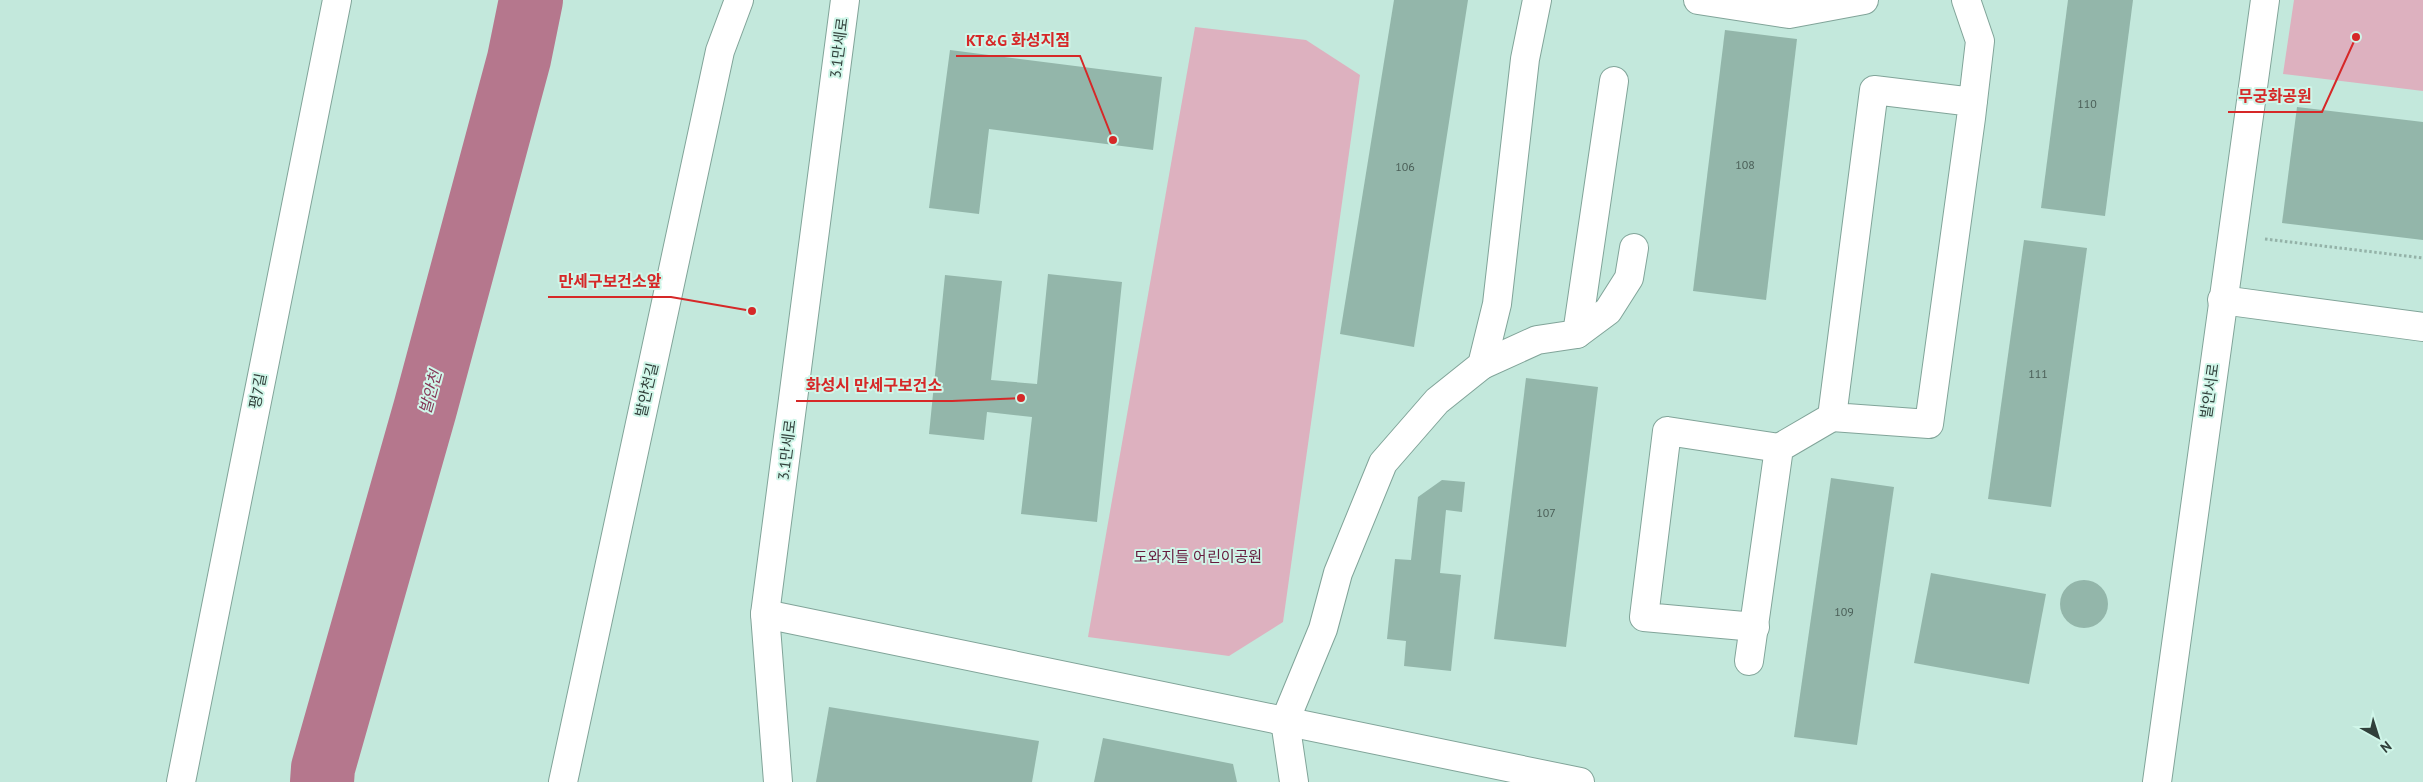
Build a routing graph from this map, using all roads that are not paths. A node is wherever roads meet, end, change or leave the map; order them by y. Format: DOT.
graph roads {
  1 [pos="337,0"];
  2 [pos="739,0"];
  3 [pos="845,0"];
  4 [pos="1537,0"];
  5 [pos="1698,0"];
  6 [pos="1864,0"];
  7 [pos="1966,0"];
  8 [pos="2265,0"];
  9 [pos="1614,80"];
  10 [pos="1973,102"];
  11 [pos="1634,248"];
  12 [pos="2222,300"];
  13 [pos="2423,327"];
  14 [pos="1577,334"];
  15 [pos="1482,366"];
  16 [pos="1832,417"];
  17 [pos="1779,448"];
  18 [pos="765,614"];
  19 [pos="1754,627"];
  20 [pos="1748,662"];
  21 [pos="1286,721"];
  22 [pos="181,782"];
  23 [pos="563,782"];
  24 [pos="778,782"];
  25 [pos="1294,782"];
  26 [pos="1580,782"];
  27 [pos="2157,782"];
  1 -- 22 [label="street, 평7길"];
  2 -- 23 [label="street, 발안천길"];
  3 -- 18 [label="street, 3.1만세로"];
  4 -- 15 [label="street"];
  5 -- 6 [label="street"];
  7 -- 10 [label="street"];
  8 -- 12 [label="street, 발안서로"];
  9 -- 14 [label="street"];
  10 -- 16 [label="street"];
  10 -- 16 [label="street"];
  11 -- 14 [label="street"];
  12 -- 13 [label="street"];
  12 -- 27 [label="street, 발안서로"];
  14 -- 15 [label="street"];
  15 -- 21 [label="street"];
  16 -- 17 [label="street"];
  17 -- 19 [label="street"];
  17 -- 19 [label="street"];
  18 -- 21 [label="street"];
  18 -- 24 [label="street, 3.1만세로"];
  19 -- 20 [label="street"];
  21 -- 25 [label="street"];
  21 -- 26 [label="street"];
}
